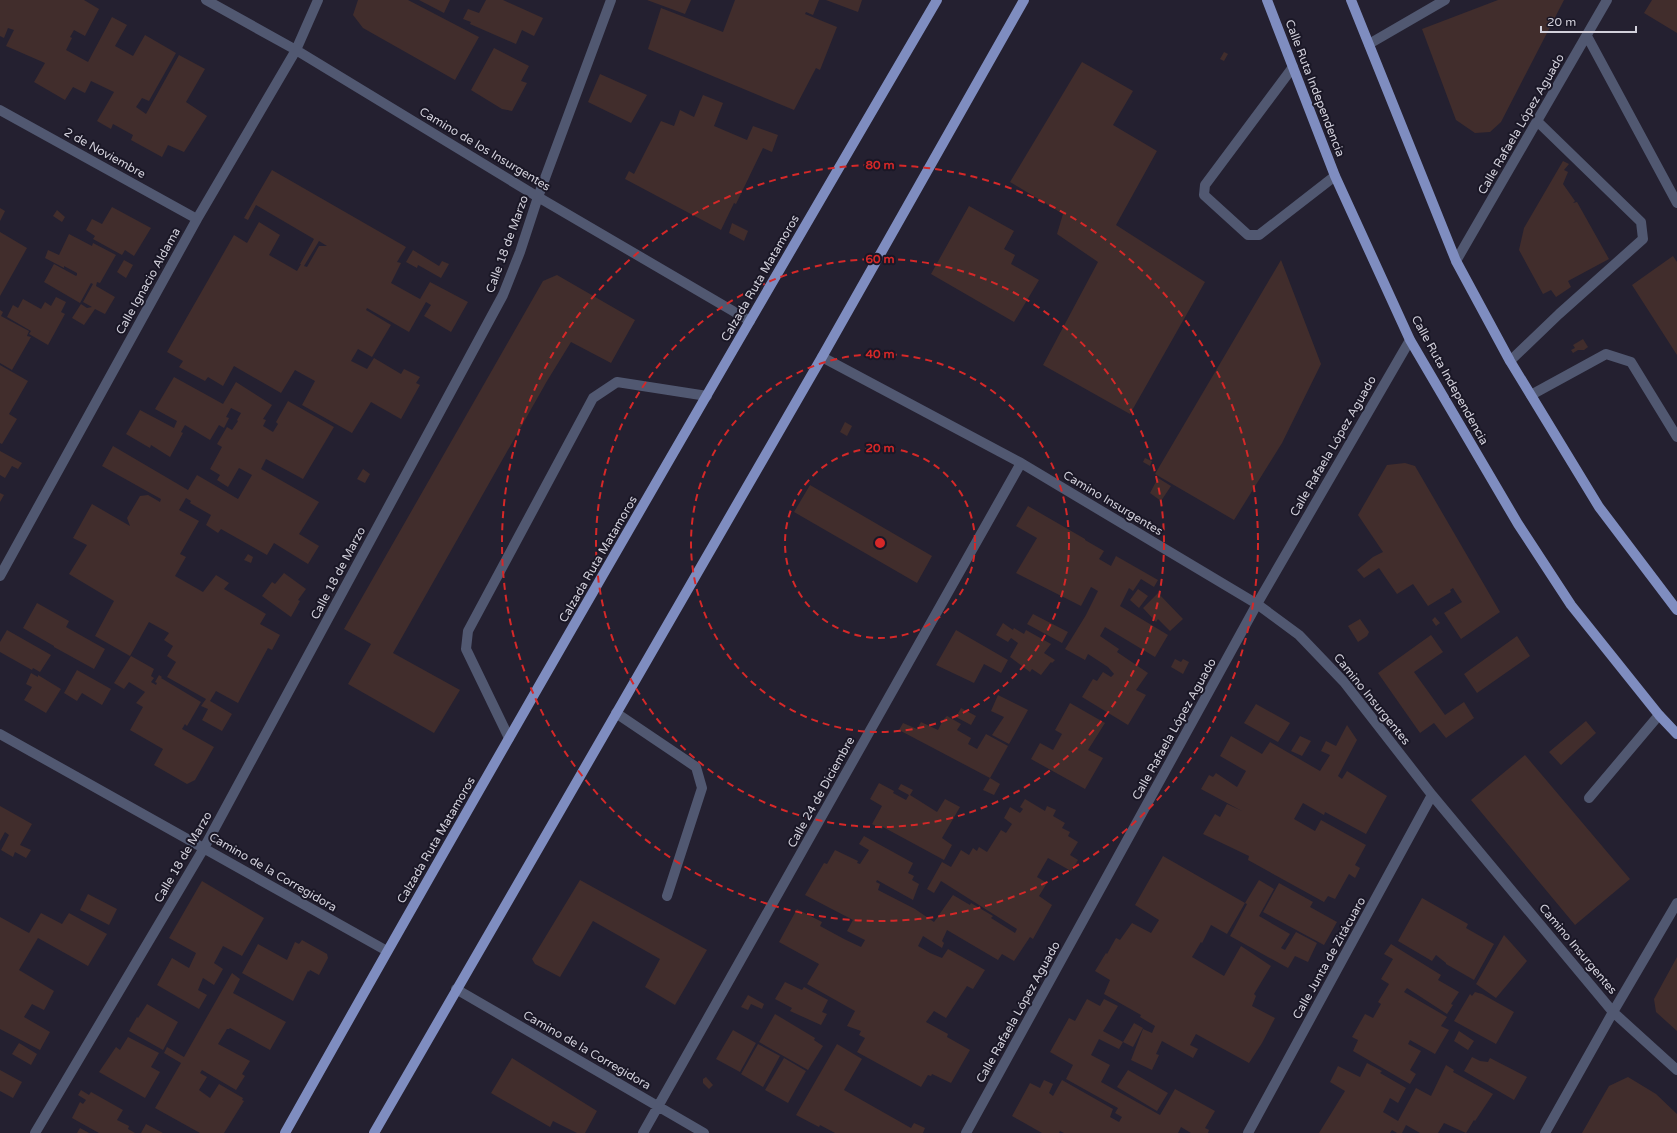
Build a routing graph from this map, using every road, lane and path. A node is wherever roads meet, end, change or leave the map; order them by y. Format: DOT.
graph roads {
  1 [pos="206,0"];
  2 [pos="318,0"];
  3 [pos="611,0"];
  4 [pos="937,0"];
  5 [pos="1024,0"];
  6 [pos="1032,0"];
  7 [pos="1351,0"];
  8 [pos="1445,0"];
  9 [pos="1607,0"];
  10 [pos="1266,1"];
  11 [pos="1017,12"];
  12 [pos="1587,36"];
  13 [pos="1369,44"];
  14 [pos="296,50"];
  15 [pos="1292,67"];
  16 [pos="0,110"];
  17 [pos="1537,121"];
  18 [pos="1335,176"];
  19 [pos="538,197"];
  20 [pos="1677,203"];
  21 [pos="197,219"];
  22 [pos="1456,261"];
  23 [pos="750,321"];
  24 [pos="1410,340"];
  25 [pos="822,357"];
  26 [pos="1510,361"];
  27 [pos="707,396"];
  28 [pos="1531,396"];
  29 [pos="1677,437"];
  30 [pos="1021,463"];
  31 [pos="0,576"];
  32 [pos="1257,604"];
  33 [pos="1677,610"];
  34 [pos="616,713"];
  35 [pos="1659,715"];
  36 [pos="0,734"];
  37 [pos="1677,734"];
  38 [pos="510,738"];
  39 [pos="1432,795"];
  40 [pos="1589,798"];
  41 [pos="204,848"];
  42 [pos="667,896"];
  43 [pos="1677,903"];
  44 [pos="387,952"];
  45 [pos="456,990"];
  46 [pos="1613,1012"];
  47 [pos="1677,1070"];
  48 [pos="658,1106"];
  49 [pos="35,1133"];
  50 [pos="285,1133"];
  51 [pos="374,1133"];
  52 [pos="643,1133"];
  53 [pos="704,1133"];
  54 [pos="966,1133"];
  55 [pos="1248,1133"];
  56 [pos="1545,1133"];
  1 -- 14 [label="street, Camino de los Insurgentes"];
  2 -- 14 [label="street, Calle Ignacio Aldama"];
  3 -- 19 [label="street, Calle 18 de Marzo"];
  4 -- 23 [label="main road, Calzada Ruta Matamoros"];
  5 -- 11 [label="main road"];
  6 -- 11 [label="main road"];
  7 -- 13 [label="main road"];
  8 -- 13 [label="street"];
  9 -- 12 [label="street, Calle Rafaela López Aguado"];
  10 -- 15 [label="main road, Calle Ruta Independencia"];
  11 -- 25 [label="main road"];
  12 -- 17 [label="street, Calle Rafaela López Aguado"];
  12 -- 20 [label="street"];
  13 -- 22 [label="main road"];
  14 -- 19 [label="street, Camino de los Insurgentes"];
  14 -- 21 [label="street, Calle Ignacio Aldama"];
  15 -- 18 [label="main road, Calle Ruta Independencia"];
  15 -- 18 [label="street"];
  16 -- 21 [label="street, 2 de Noviembre"];
  17 -- 22 [label="street, Calle Rafaela López Aguado"];
  17 -- 26 [label="street"];
  18 -- 24 [label="main road, Calle Ruta Independencia"];
  19 -- 23 [label="street, Camino de los Insurgentes"];
  19 -- 41 [label="street, Calle 18 de Marzo"];
  21 -- 31 [label="street, Calle Ignacio Aldama"];
  22 -- 26 [label="main road"];
  23 -- 27 [label="main road, Calzada Ruta Matamoros"];
  24 -- 32 [label="street, Calle Rafaela López Aguado"];
  24 -- 35 [label="main road, Calle Ruta Independencia"];
  25 -- 30 [label="street, Camino Insurgentes"];
  25 -- 34 [label="main road"];
  26 -- 28 [label="main road"];
  27 -- 38 [label="main road, Calzada Ruta Matamoros"];
  27 -- 38 [label="street"];
  28 -- 29 [label="street"];
  28 -- 33 [label="main road"];
  30 -- 32 [label="street, Camino Insurgentes"];
  30 -- 48 [label="street, Calle 24 de Diciembre"];
  32 -- 39 [label="street, Camino Insurgentes"];
  32 -- 54 [label="street, Calle Rafaela López Aguado"];
  34 -- 42 [label="street"];
  34 -- 45 [label="main road"];
  35 -- 37 [label="main road, Calle Ruta Independencia"];
  35 -- 40 [label="street"];
  36 -- 41 [label="street, Camino de la Corregidora"];
  38 -- 44 [label="main road, Calzada Ruta Matamoros"];
  39 -- 46 [label="street, Camino Insurgentes"];
  39 -- 55 [label="street, Calle Junta de Zitácuaro"];
  41 -- 44 [label="street, Camino de la Corregidora"];
  41 -- 49 [label="street, Calle 18 de Marzo"];
  43 -- 46 [label="street"];
  44 -- 50 [label="main road, Calzada Ruta Matamoros"];
  45 -- 48 [label="street, Camino de la Corregidora"];
  45 -- 51 [label="main road"];
  46 -- 47 [label="street, Camino Insurgentes"];
  46 -- 56 [label="street"];
  48 -- 52 [label="street, Calle 24 de Diciembre"];
  48 -- 53 [label="street, Camino de la Corregidora"];
}
